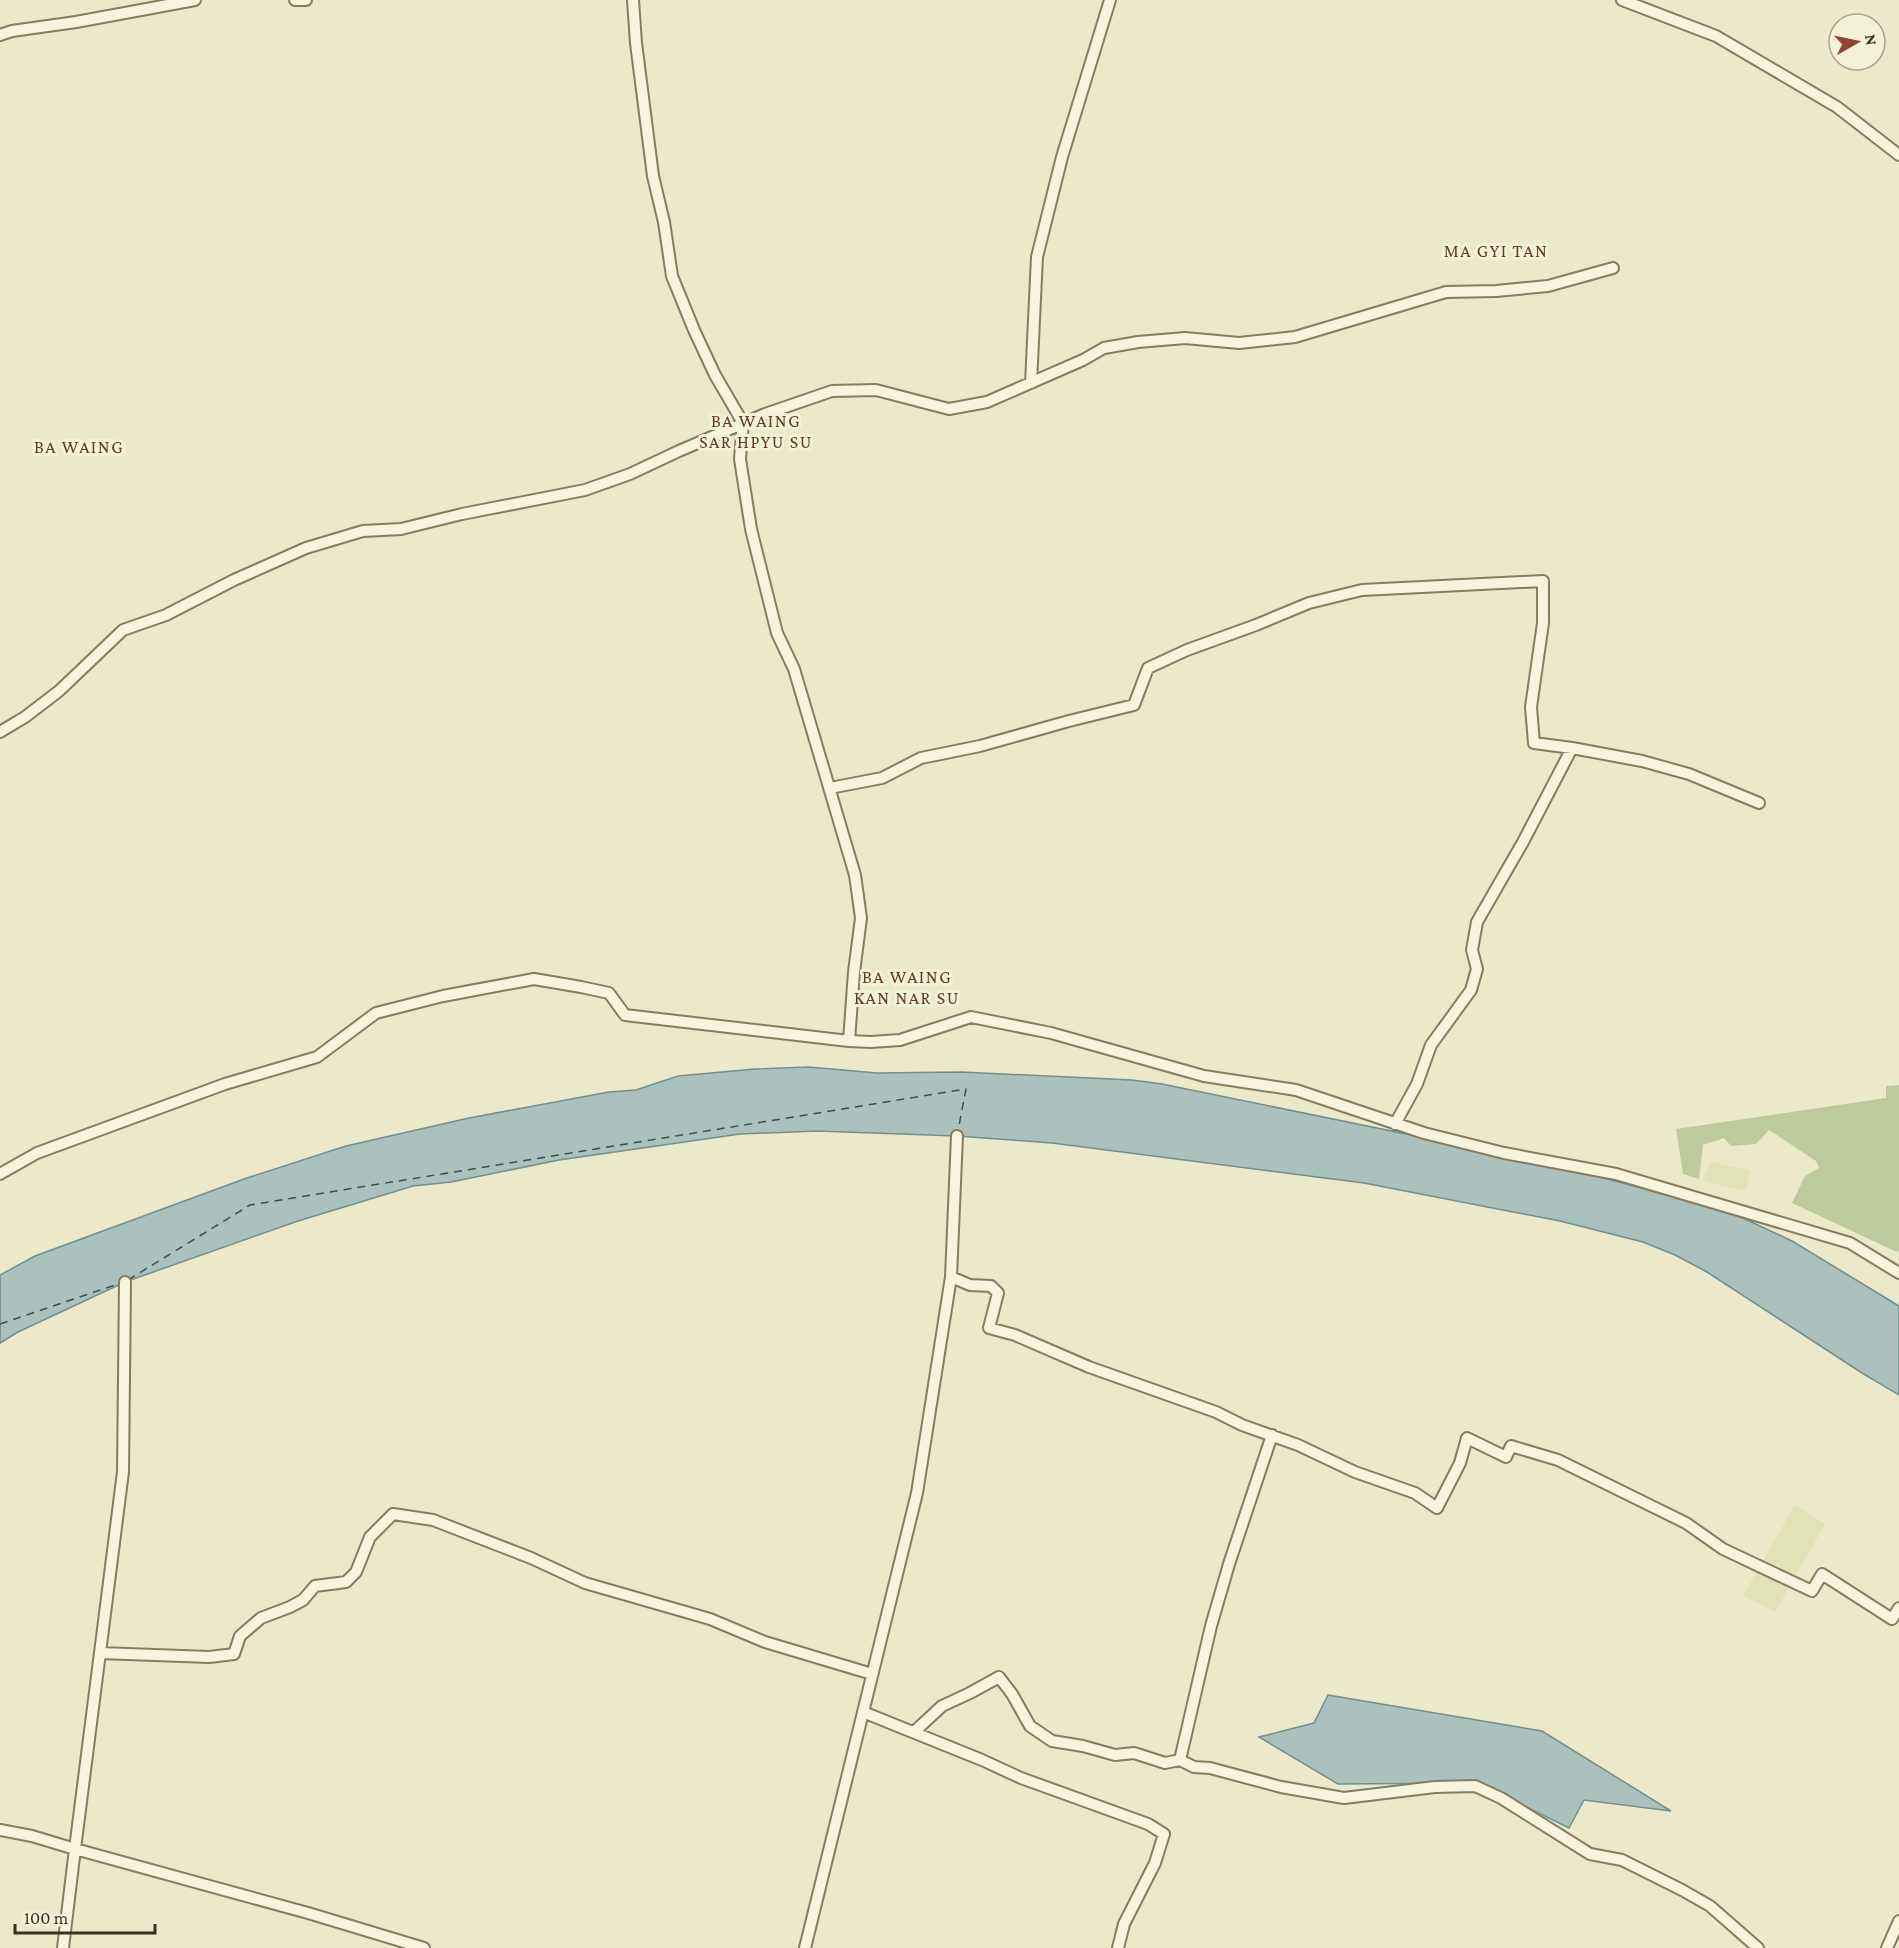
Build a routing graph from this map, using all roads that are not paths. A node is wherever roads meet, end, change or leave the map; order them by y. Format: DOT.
graph roads {
  1 [pos="195,0"];
  2 [pos="295,0"];
  3 [pos="306,0"];
  4 [pos="633,0"];
  5 [pos="1110,0"];
  6 [pos="1622,0"];
  7 [pos="0,35"];
  8 [pos="1899,155"];
  9 [pos="1613,268"];
  10 [pos="1031,383"];
  11 [pos="742,423"];
  12 [pos="0,732"];
  13 [pos="1572,748"];
  14 [pos="830,788"];
  15 [pos="1759,804"];
  16 [pos="849,1041"];
  17 [pos="1395,1124"];
  18 [pos="957,1136"];
  19 [pos="0,1174"];
  20 [pos="1899,1273"];
  21 [pos="951,1277"];
  22 [pos="125,1282"];
  23 [pos="1272,1435"];
  24 [pos="1899,1608"];
  25 [pos="100,1653"];
  26 [pos="872,1674"];
  27 [pos="863,1712"];
  28 [pos="914,1732"];
  29 [pos="1180,1760"];
  30 [pos="0,1830"];
  31 [pos="75,1849"];
  32 [pos="1899,1921"];
  33 [pos="63,1948"];
  34 [pos="424,1948"];
  35 [pos="805,1948"];
  36 [pos="1118,1948"];
  37 [pos="1758,1948"];
  38 [pos="1887,1948"];
  1 -- 7 [label="street"];
  2 -- 3 [label="street"];
  4 -- 11 [label="street"];
  5 -- 10 [label="street"];
  6 -- 8 [label="street"];
  9 -- 10 [label="street"];
  10 -- 11 [label="street"];
  11 -- 12 [label="street"];
  11 -- 14 [label="street"];
  13 -- 14 [label="street"];
  13 -- 15 [label="street"];
  13 -- 17 [label="street"];
  14 -- 16 [label="street"];
  16 -- 17 [label="street"];
  16 -- 19 [label="street"];
  17 -- 20 [label="street"];
  18 -- 21 [label="street"];
  21 -- 23 [label="street"];
  21 -- 26 [label="street"];
  22 -- 25 [label="street"];
  23 -- 24 [label="street"];
  23 -- 29 [label="street"];
  25 -- 26 [label="street"];
  25 -- 31 [label="street"];
  26 -- 27 [label="street"];
  27 -- 28 [label="street"];
  27 -- 35 [label="street"];
  28 -- 29 [label="street"];
  28 -- 36 [label="street"];
  29 -- 37 [label="street"];
  30 -- 31 [label="street"];
  31 -- 33 [label="street"];
  31 -- 34 [label="street"];
  32 -- 38 [label="street"];
}
